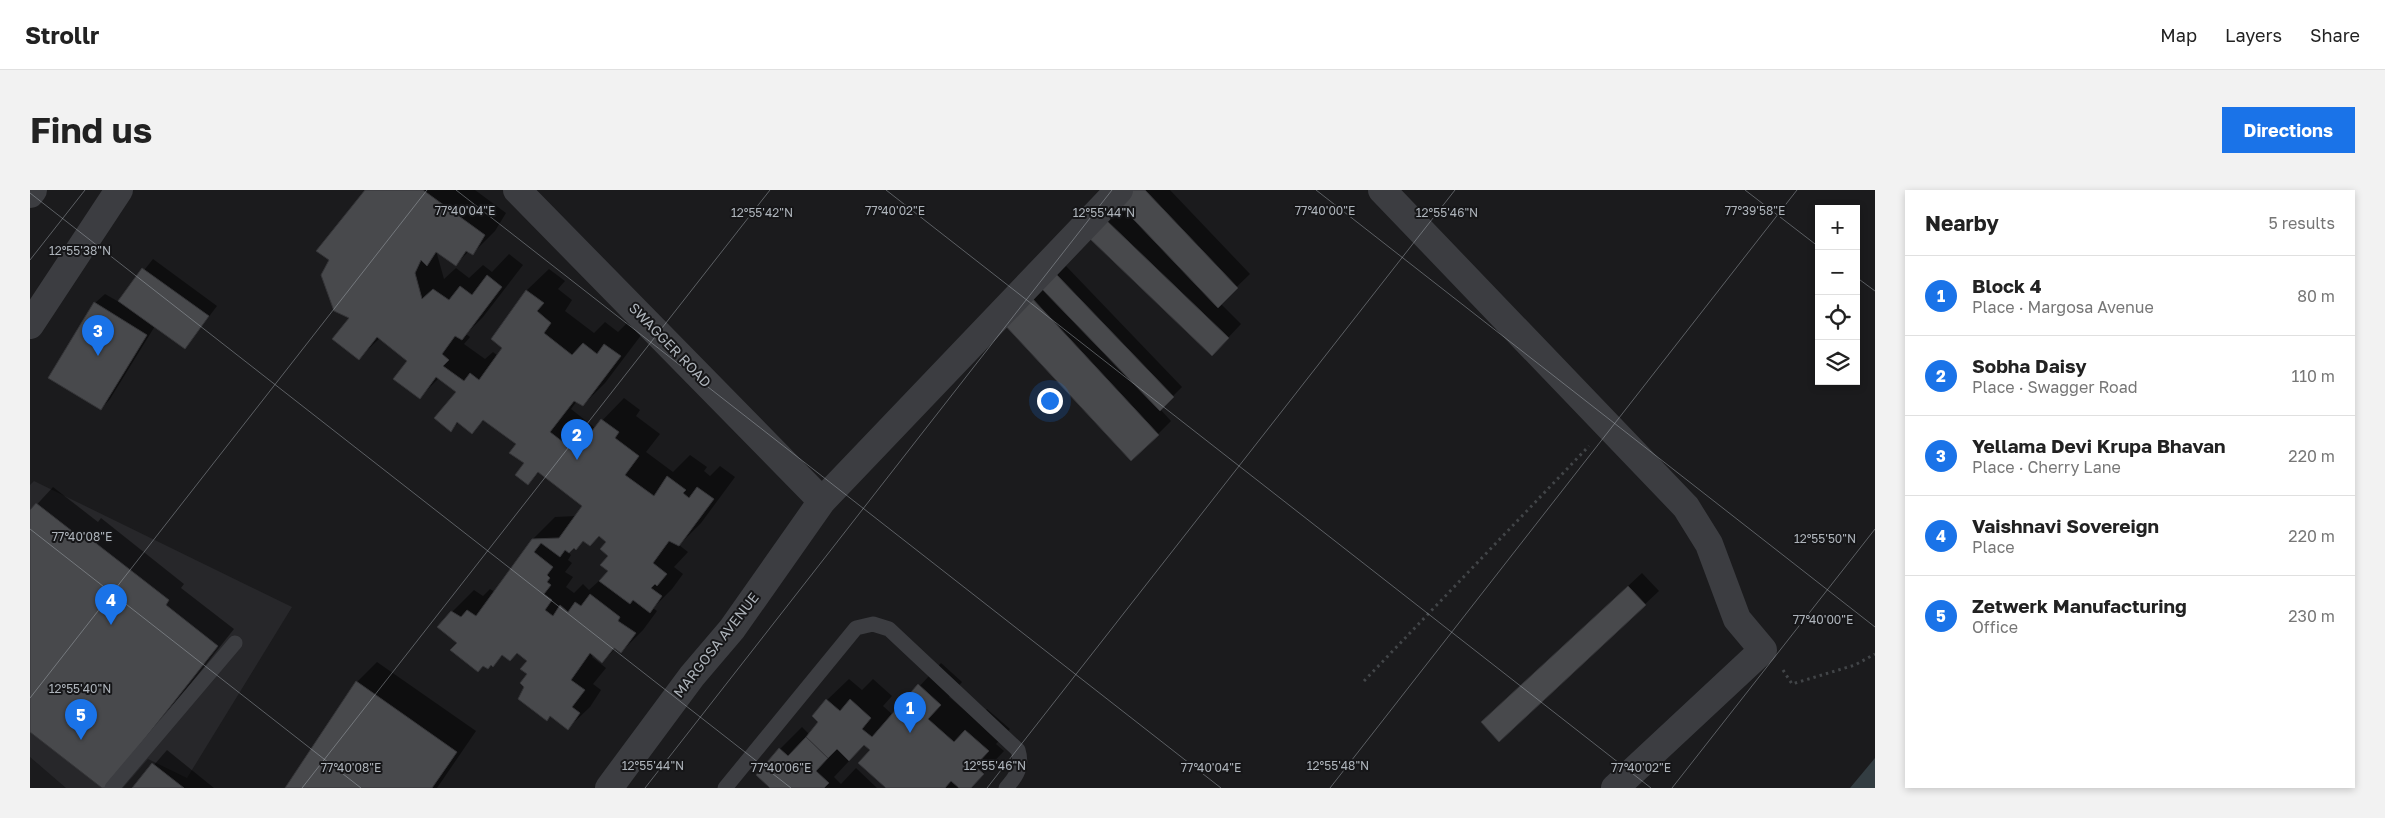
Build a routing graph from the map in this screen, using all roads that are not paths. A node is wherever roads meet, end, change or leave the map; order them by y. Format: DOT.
graph roads {
  1 [pos="32,190"];
  2 [pos="119,190"];
  3 [pos="517,190"];
  4 [pos="1119,190"];
  5 [pos="1382,190"];
  6 [pos="30,194"];
  7 [pos="30,325"];
  8 [pos="822,501"];
  9 [pos="235,643"];
  10 [pos="112,788"];
  11 [pos="609,788"];
  12 [pos="725,788"];
  13 [pos="1006,788"];
  14 [pos="1614,788"];
  1 -- 6 [label="street"];
  2 -- 7 [label="street"];
  3 -- 8 [label="street, SWAGGER ROAD"];
  4 -- 8 [label="street, MARGOSA AVENUE"];
  5 -- 14 [label="street"];
  8 -- 11 [label="street, MARGOSA AVENUE"];
  9 -- 10 [label="lane"];
  12 -- 13 [label="lane"];
}
